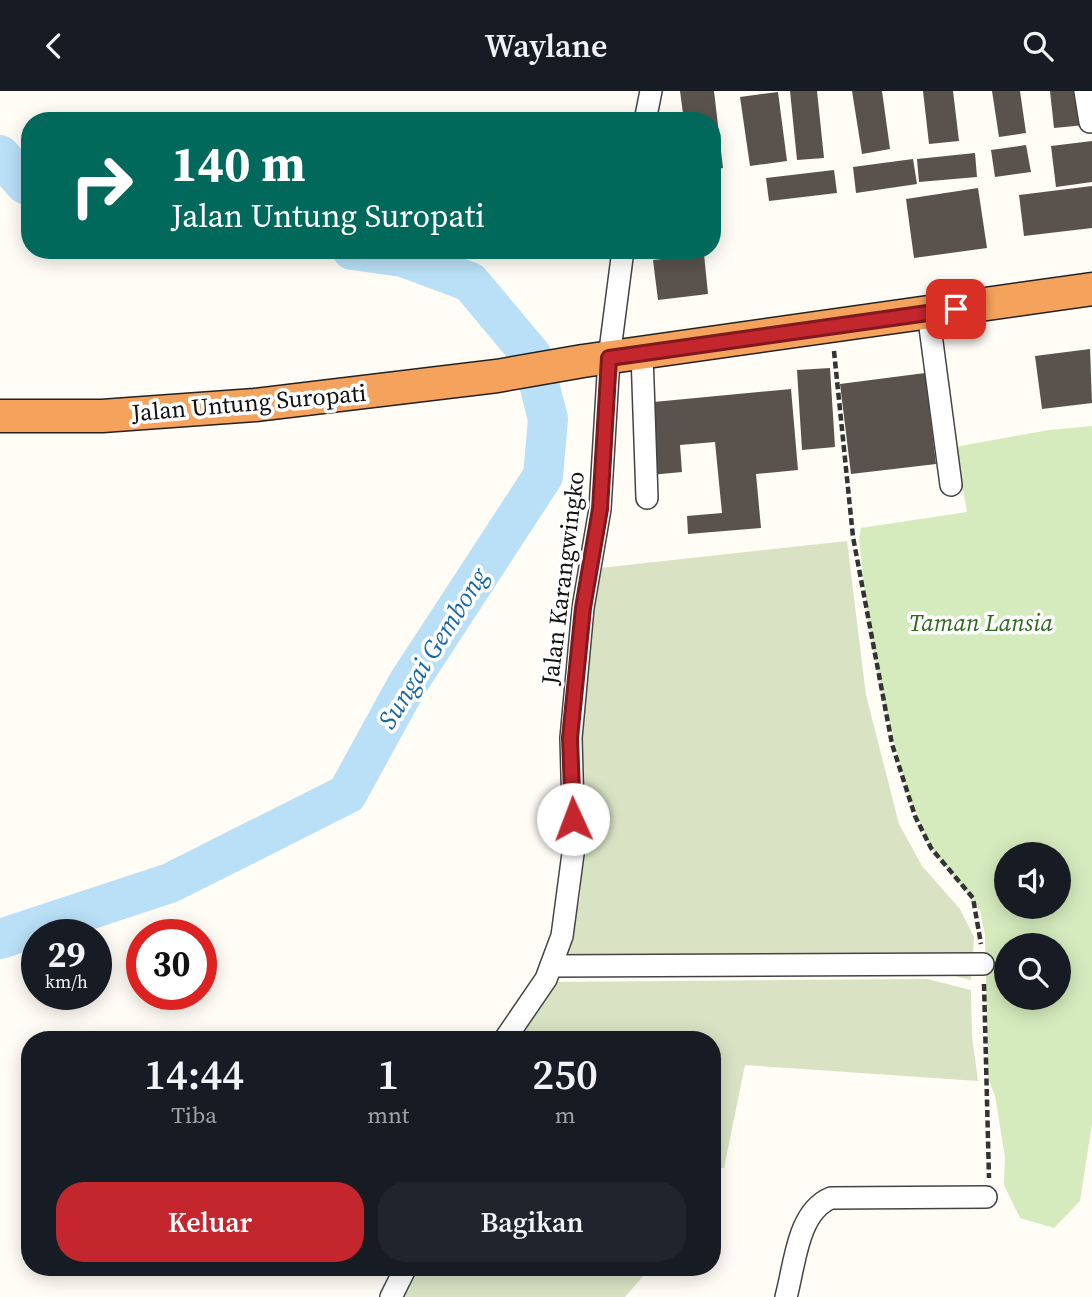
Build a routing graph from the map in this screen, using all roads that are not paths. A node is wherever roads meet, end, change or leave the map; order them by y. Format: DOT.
graph roads {
  1 [pos="651,91"];
  2 [pos="1085,91"];
  3 [pos="647,112"];
  4 [pos="1090,122"];
  5 [pos="621,259"];
  6 [pos="1092,289"];
  7 [pos="928,313"];
  8 [pos="642,353"];
  9 [pos="596,359"];
  10 [pos="0,416"];
  11 [pos="951,485"];
  12 [pos="647,498"];
  13 [pos="983,964"];
  14 [pos="551,966"];
  15 [pos="510,1031"];
  16 [pos="986,1197"];
  17 [pos="402,1276"];
  18 [pos="391,1297"];
  19 [pos="786,1297"];
  1 -- 3 [label="street"];
  2 -- 4 [label="street"];
  5 -- 9 [label="street, Jalan Karangwingko"];
  6 -- 7 [label="highway"];
  7 -- 8 [label="highway"];
  7 -- 11 [label="street"];
  8 -- 9 [label="highway"];
  8 -- 12 [label="street"];
  9 -- 10 [label="highway, Jalan Untung Suropati"];
  9 -- 14 [label="street, Jalan Karangwingko"];
  13 -- 14 [label="street"];
  14 -- 15 [label="street, Jalan Karangwingko"];
  16 -- 19 [label="street"];
  17 -- 18 [label="street"];
}
